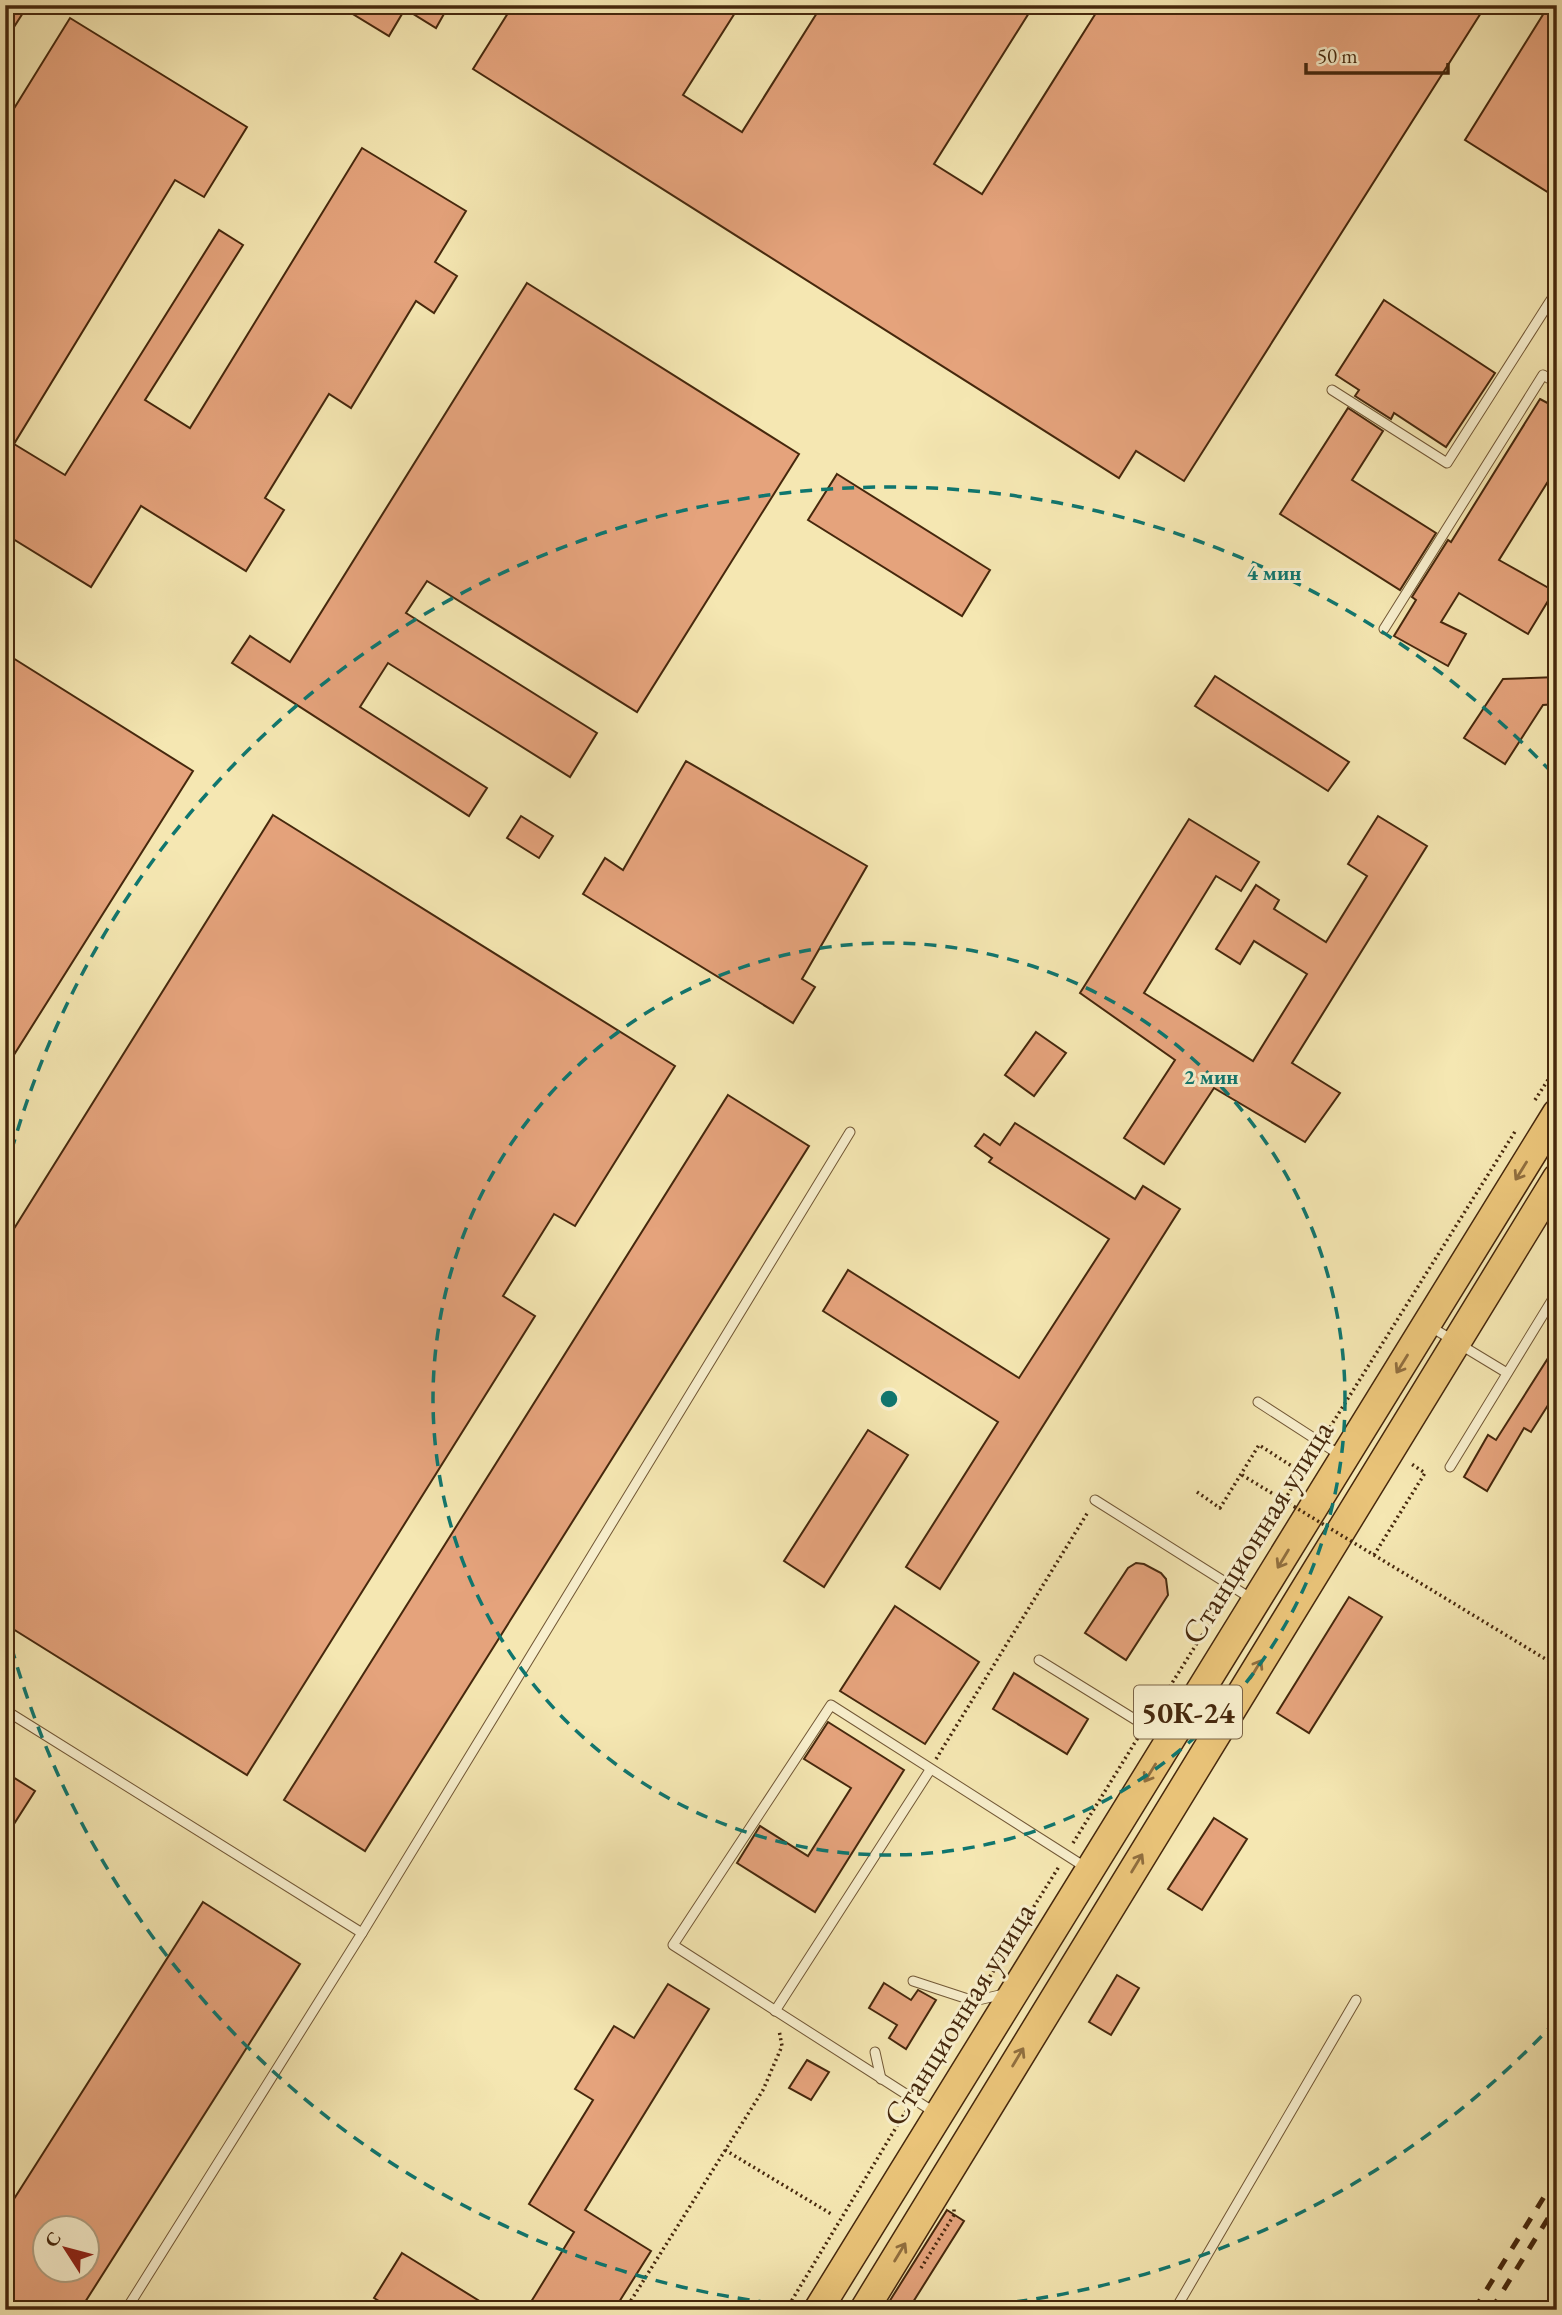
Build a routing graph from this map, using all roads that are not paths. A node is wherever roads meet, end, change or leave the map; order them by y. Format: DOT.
graph roads {
  1 [pos="1557,299"];
  2 [pos="1557,383"];
  3 [pos="1332,390"];
  4 [pos="1384,629"];
  5 [pos="1557,1113"];
  6 [pos="850,1132"];
  7 [pos="1557,1178"];
  8 [pos="1557,1292"];
  9 [pos="1426,1324"];
  10 [pos="1456,1341"];
  11 [pos="1507,1373"];
  12 [pos="1258,1402"];
  13 [pos="1344,1458"];
  14 [pos="1450,1467"];
  15 [pos="1095,1500"];
  16 [pos="1257,1602"];
  17 [pos="1039,1660"];
  18 [pos="5,1710"];
  19 [pos="1170,1741"];
  20 [pos="930,1770"];
  21 [pos="1090,1870"];
  22 [pos="362,1933"];
  23 [pos="914,1980"];
  24 [pos="1016,1991"];
  25 [pos="1356,2000"];
  26 [pos="775,2011"];
  27 [pos="875,2052"];
  28 [pos="881,2079"];
  29 [pos="938,2115"];
  30 [pos="126,2310"];
  31 [pos="818,2310"];
  32 [pos="864,2310"];
  33 [pos="1175,2310"];
  1 -- 3 [label="lane"];
  2 -- 4 [label="lane"];
  5 -- 9 [label="main road, Станционная улица / 50К-24, one-way"];
  6 -- 22 [label="lane"];
  7 -- 10 [label="main road, 50К-24"];
  8 -- 11 [label="lane"];
  9 -- 10 [label="lane"];
  9 -- 13 [label="main road, Станционная улица / 50К-24, one-way"];
  10 -- 11 [label="lane"];
  32 -- 10 [label="main road, 50К-24, one-way"];
  11 -- 14 [label="lane"];
  12 -- 13 [label="lane"];
  13 -- 16 [label="main road, Станционная улица / 50К-24, one-way"];
  15 -- 16 [label="lane"];
  16 -- 19 [label="main road, Станционная улица / 50К-24"];
  17 -- 19 [label="lane"];
  18 -- 22 [label="lane"];
  19 -- 21 [label="main road, Станционная улица / 50К-24, one-way"];
  20 -- 21 [label="lane"];
  20 -- 26 [label="lane"];
  20 -- 26 [label="lane"];
  21 -- 24 [label="main road, Станционная улица / 50К-24"];
  22 -- 30 [label="lane"];
  23 -- 24 [label="lane"];
  24 -- 29 [label="main road, Станционная улица / 50К-24"];
  25 -- 33 [label="lane"];
  26 -- 28 [label="lane"];
  27 -- 28 [label="lane"];
  28 -- 29 [label="lane"];
  29 -- 31 [label="main road, Станционная улица / 50К-24"];
}
